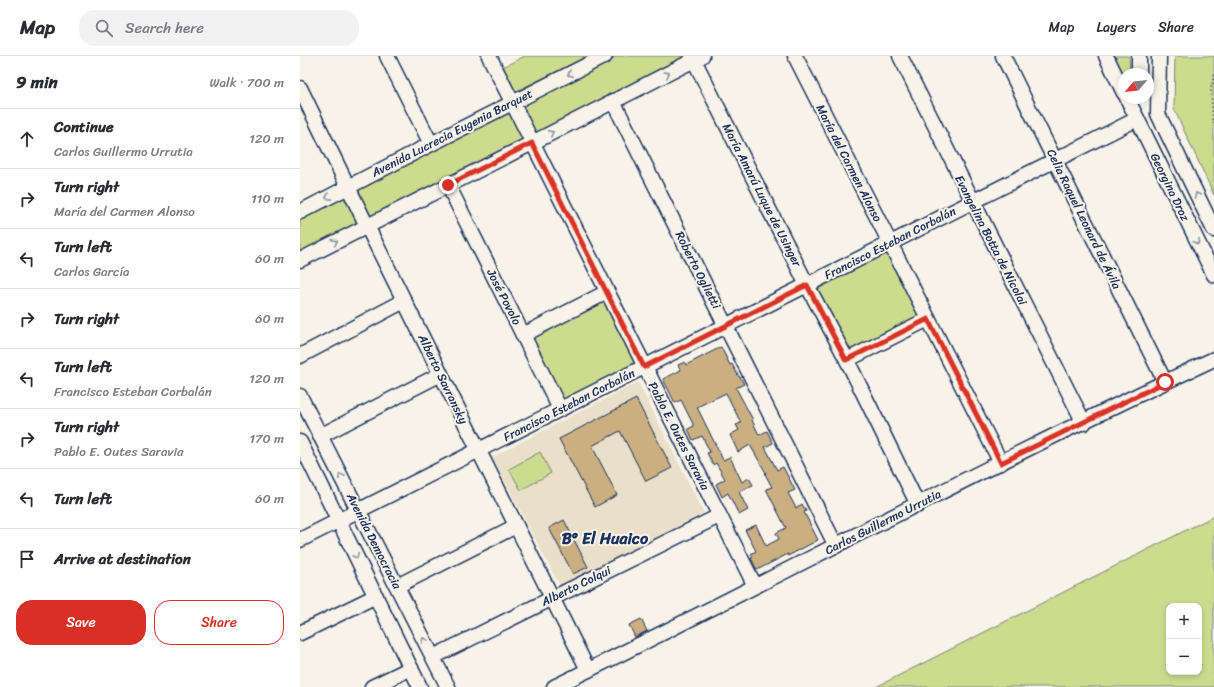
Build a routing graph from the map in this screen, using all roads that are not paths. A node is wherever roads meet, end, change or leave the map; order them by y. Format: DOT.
graph roads {
  1 [pos="387,56"];
  2 [pos="489,56"];
  3 [pos="795,56"];
  4 [pos="900,56"];
  5 [pos="1002,56"];
  6 [pos="1106,56"];
  7 [pos="1139,56"];
  8 [pos="1159,56"];
  9 [pos="598,57"];
  10 [pos="696,57"];
  11 [pos="1138,68"];
  12 [pos="1118,80"];
  13 [pos="300,88"];
  14 [pos="613,102"];
  15 [pos="512,103"];
  16 [pos="1130,104"];
  17 [pos="1138,104"];
  18 [pos="1137,119"];
  19 [pos="532,143"];
  20 [pos="431,144"];
  21 [pos="1055,160"];
  22 [pos="448,185"];
  23 [pos="348,186"];
  24 [pos="972,201"];
  25 [pos="300,212"];
  26 [pos="367,226"];
  27 [pos="1214,230"];
  28 [pos="890,243"];
  29 [pos="300,260"];
  30 [pos="1214,276"];
  31 [pos="807,285"];
  32 [pos="607,292"];
  33 [pos="404,301"];
  34 [pos="928,319"];
  35 [pos="726,326"];
  36 [pos="523,335"];
  37 [pos="300,356"];
  38 [pos="1214,359"];
  39 [pos="846,360"];
  40 [pos="644,367"];
  41 [pos="441,374"];
  42 [pos="1165,382"];
  43 [pos="300,396"];
  44 [pos="560,409"];
  45 [pos="1084,423"];
  46 [pos="320,436"];
  47 [pos="301,445"];
  48 [pos="478,450"];
  49 [pos="1001,463"];
  50 [pos="918,505"];
  51 [pos="358,511"];
  52 [pos="719,516"];
  53 [pos="338,520"];
  54 [pos="516,526"];
  55 [pos="300,540"];
  56 [pos="836,546"];
  57 [pos="397,586"];
  58 [pos="754,586"];
  59 [pos="376,596"];
  60 [pos="552,598"];
  61 [pos="300,633"];
  62 [pos="433,657"];
  63 [pos="411,668"];
  64 [pos="588,670"];
  65 [pos="372,687"];
  66 [pos="420,687"];
  67 [pos="448,687"];
  68 [pos="554,687"];
  1 -- 20 [label="street"];
  2 -- 15 [label="street, Pablo E. Outes Saravia"];
  3 -- 28 [label="street, María del Carmen Alonso"];
  4 -- 24 [label="street, Evangelina Botta de Nicolai"];
  5 -- 21 [label="street, Celia Raquel Leonard de Ávila"];
  6 -- 12 [label="street"];
  7 -- 11 [label="street"];
  27 -- 8 [label="street, Georgina Droz, one-way"];
  9 -- 15 [label="street, Avenida Lucrecia Eugenia Barquet, one-way"];
  14 -- 10 [label="street, one-way"];
  10 -- 31 [label="street, María Amarú Luque de Usinger"];
  13 -- 23 [label="street, Alberto Savransky"];
  19 -- 14 [label="street, one-way"];
  14 -- 35 [label="street, Roberto Oglietti"];
  15 -- 19 [label="street, Pablo E. Outes Saravia"];
  15 -- 20 [label="street, Avenida Lucrecia Eugenia Barquet"];
  16 -- 18 [label="street, Georgina Droz"];
  17 -- 18 [label="street"];
  18 -- 21 [label="street, Francisco Esteban Corbalán"];
  18 -- 30 [label="street, Georgina Droz, one-way"];
  19 -- 22 [label="street"];
  19 -- 32 [label="street, Pablo E. Outes Saravia"];
  20 -- 23 [label="street, Avenida Lucrecia Eugenia Barquet"];
  21 -- 24 [label="street, Francisco Esteban Corbalán"];
  21 -- 42 [label="street, Celia Raquel Leonard de Ávila"];
  22 -- 26 [label="street"];
  22 -- 36 [label="street, José Povolo"];
  23 -- 25 [label="street, Avenida Lucrecia Eugenia Barquet, one-way"];
  23 -- 26 [label="street, Alberto Savransky"];
  24 -- 28 [label="street, Francisco Esteban Corbalán"];
  24 -- 45 [label="street, Evangelina Botta de Nicolai"];
  29 -- 26 [label="street, one-way"];
  26 -- 33 [label="street, Alberto Savransky"];
  28 -- 31 [label="street, Francisco Esteban Corbalán"];
  28 -- 34 [label="street, María del Carmen Alonso"];
  31 -- 35 [label="street, Francisco Esteban Corbalán"];
  31 -- 39 [label="street, María Amarú Luque de Usinger"];
  32 -- 36 [label="street"];
  32 -- 40 [label="street, Pablo E. Outes Saravia"];
  33 -- 37 [label="street"];
  33 -- 41 [label="street, Alberto Savransky"];
  34 -- 39 [label="street"];
  34 -- 49 [label="street, María del Carmen Alonso"];
  35 -- 40 [label="street, Francisco Esteban Corbalán"];
  35 -- 56 [label="street, Roberto Oglietti"];
  36 -- 44 [label="street, José Povolo"];
  38 -- 42 [label="street, Carlos Guillermo Urrutia"];
  39 -- 50 [label="street, María Amarú Luque de Usinger"];
  40 -- 44 [label="street, Francisco Esteban Corbalán"];
  40 -- 52 [label="street, Pablo E. Outes Saravia"];
  41 -- 46 [label="street"];
  41 -- 48 [label="street, Alberto Savransky"];
  42 -- 45 [label="street, Carlos Guillermo Urrutia"];
  43 -- 46 [label="street, Avenida Democracia"];
  44 -- 48 [label="street, Francisco Esteban Corbalán"];
  45 -- 49 [label="street, Carlos Guillermo Urrutia"];
  51 -- 46 [label="street, Avenida Democracia, one-way"];
  47 -- 53 [label="street, Avenida Democracia"];
  48 -- 51 [label="street, Francisco Esteban Corbalán"];
  48 -- 54 [label="street, Alberto Savransky"];
  49 -- 50 [label="street, Carlos Guillermo Urrutia"];
  50 -- 56 [label="street, Carlos Guillermo Urrutia"];
  51 -- 53 [label="street, Francisco Esteban Corbalán"];
  51 -- 57 [label="street, Avenida Democracia"];
  52 -- 58 [label="street, Pablo E. Outes Saravia"];
  52 -- 60 [label="street, Alberto Colqui"];
  53 -- 55 [label="street, Francisco Esteban Corbalán"];
  53 -- 59 [label="street, Avenida Democracia, one-way"];
  54 -- 57 [label="street"];
  54 -- 60 [label="street, Alberto Savransky"];
  56 -- 58 [label="street, Carlos Guillermo Urrutia"];
  62 -- 57 [label="street, Avenida Democracia, one-way"];
  58 -- 64 [label="street, Carlos Guillermo Urrutia"];
  59 -- 61 [label="street"];
  59 -- 63 [label="street, Avenida Democracia"];
  60 -- 62 [label="street, Alberto Colqui"];
  60 -- 64 [label="street, Alberto Savransky"];
  62 -- 67 [label="street, Avenida Democracia"];
  63 -- 65 [label="street"];
  63 -- 66 [label="street, Avenida Democracia"];
  64 -- 68 [label="street, Carlos Guillermo Urrutia"];
}
